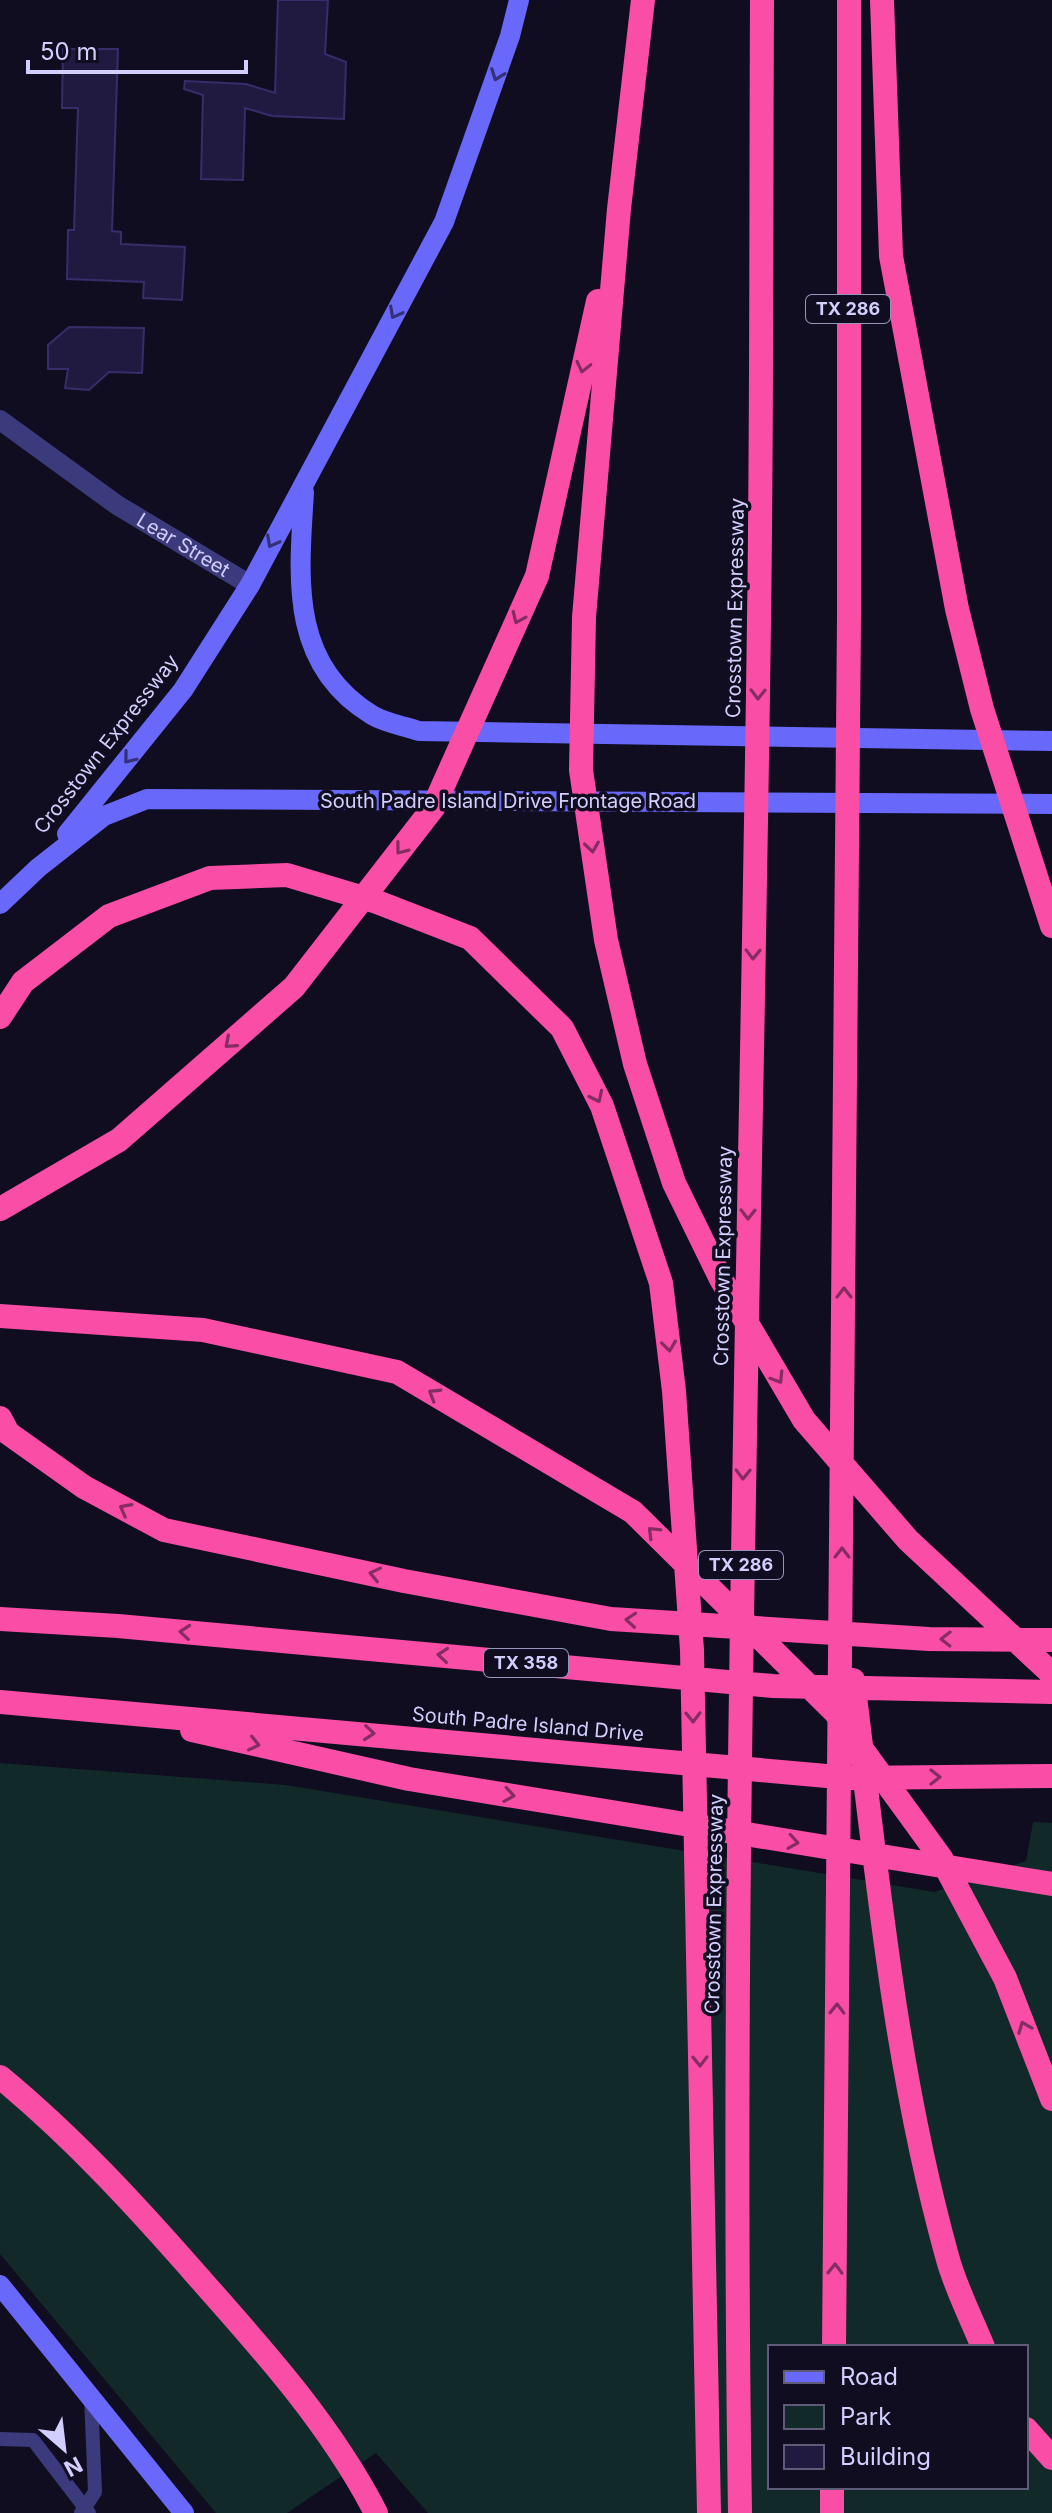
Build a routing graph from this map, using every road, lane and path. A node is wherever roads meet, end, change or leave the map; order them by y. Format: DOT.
graph roads {
  1 [pos="519,0"];
  2 [pos="643,0"];
  3 [pos="762,0"];
  4 [pos="849,0"];
  5 [pos="882,0"];
  6 [pos="619,209"];
  7 [pos="0,420"];
  8 [pos="304,483"];
  9 [pos="250,585"];
  10 [pos="1052,741"];
  11 [pos="1052,804"];
  12 [pos="38,868"];
  13 [pos="0,904"];
  14 [pos="1051,925"];
  15 [pos="0,1017"];
  16 [pos="0,1209"];
  17 [pos="0,1316"];
  18 [pos="0,1418"];
  19 [pos="842,1586"];
  20 [pos="0,1619"];
  21 [pos="1052,1640"];
  22 [pos="1052,1674"];
  23 [pos="1052,1692"];
  24 [pos="0,1702"];
  25 [pos="96,1709"];
  26 [pos="1052,1776"];
  27 [pos="1052,1884"];
  28 [pos="3,2080"];
  29 [pos="1052,2099"];
  30 [pos="3,2292"];
  31 [pos="834,2345"];
  32 [pos="982,2345"];
  33 [pos="91,2397"];
  34 [pos="1028,2431"];
  35 [pos="0,2439"];
  36 [pos="1052,2458"];
  37 [pos="832,2489"];
  38 [pos="85,2511"];
  39 [pos="184,2513"];
  40 [pos="376,2513"];
  41 [pos="709,2513"];
  42 [pos="740,2513"];
  43 [pos="832,2513"];
  1 -- 8 [label="main road, Crosstown Expressway, one-way"];
  2 -- 6 [label="highway"];
  3 -- 42 [label="highway, Crosstown Expressway / TX 286, one-way"];
  19 -- 4 [label="highway, TX 286, one-way"];
  5 -- 14 [label="highway"];
  6 -- 16 [label="highway, one-way"];
  6 -- 22 [label="highway, one-way"];
  7 -- 9 [label="street, Lear Street"];
  8 -- 9 [label="main road, Crosstown Expressway, one-way"];
  8 -- 10 [label="main road"];
  9 -- 12 [label="main road, Crosstown Expressway, one-way"];
  11 -- 12 [label="main road, South Padre Island Drive Frontage Road"];
  12 -- 13 [label="main road, South Padre Island Drive Frontage Road"];
  15 -- 41 [label="highway, one-way"];
  29 -- 17 [label="highway, one-way"];
  21 -- 18 [label="highway, one-way"];
  31 -- 19 [label="highway, TX 286, one-way"];
  19 -- 32 [label="highway"];
  23 -- 20 [label="highway, TX 358, one-way"];
  24 -- 25 [label="highway, South Padre Island Drive"];
  25 -- 26 [label="highway, South Padre Island Drive, one-way"];
  25 -- 27 [label="highway, one-way"];
  28 -- 40 [label="highway"];
  30 -- 33 [label="main road"];
  33 -- 38 [label="lane"];
  33 -- 39 [label="main road"];
  34 -- 36 [label="highway"];
  35 -- 38 [label="lane"];
  37 -- 43 [label="highway"];
}
